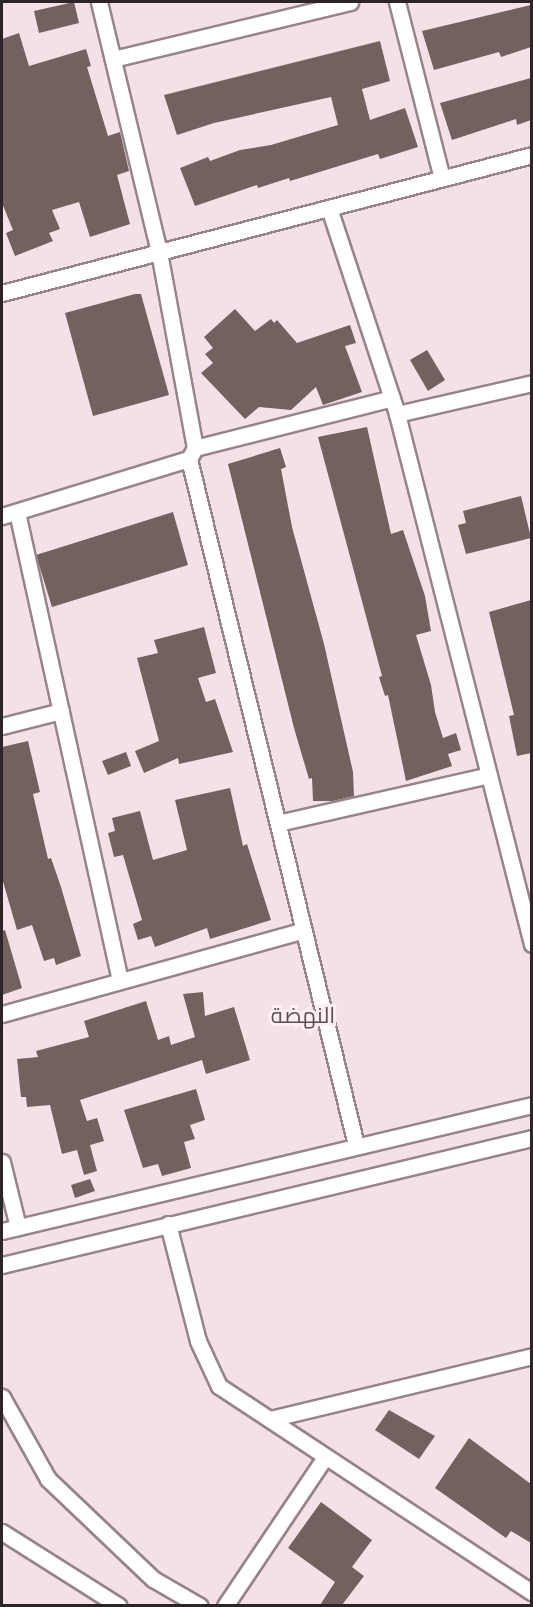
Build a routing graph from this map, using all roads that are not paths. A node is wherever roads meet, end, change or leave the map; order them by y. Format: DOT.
graph roads {
  1 [pos="99,2"];
  2 [pos="350,2"];
  3 [pos="397,2"];
  4 [pos="304,7"];
  5 [pos="113,59"];
  6 [pos="531,155"];
  7 [pos="442,178"];
  8 [pos="329,208"];
  9 [pos="159,252"];
  10 [pos="2,293"];
  11 [pos="531,383"];
  12 [pos="392,398"];
  13 [pos="397,414"];
  14 [pos="192,453"];
  15 [pos="17,512"];
  16 [pos="2,516"];
  17 [pos="61,711"];
  18 [pos="2,726"];
  19 [pos="489,775"];
  20 [pos="278,823"];
  21 [pos="526,898"];
  22 [pos="304,930"];
  23 [pos="531,944"];
  24 [pos="120,981"];
  25 [pos="2,1014"];
  26 [pos="531,1105"];
  27 [pos="531,1138"];
  28 [pos="356,1145"];
  29 [pos="2,1162"];
  30 [pos="168,1224"];
  31 [pos="18,1227"];
  32 [pos="2,1231"];
  33 [pos="2,1265"];
  34 [pos="527,1361"];
  35 [pos="2,1397"];
  36 [pos="270,1419"];
  37 [pos="325,1457"];
  38 [pos="2,1532"];
  39 [pos="531,1592"];
  40 [pos="119,1605"];
  41 [pos="200,1605"];
  42 [pos="225,1605"];
  1 -- 5 [label="street"];
  2 -- 4 [label="street"];
  3 -- 7 [label="street"];
  4 -- 5 [label="street"];
  5 -- 9 [label="street"];
  6 -- 7 [label="street"];
  7 -- 8 [label="street"];
  8 -- 9 [label="street"];
  8 -- 12 [label="street"];
  9 -- 10 [label="street"];
  9 -- 14 [label="street"];
  11 -- 13 [label="street"];
  12 -- 13 [label="street"];
  12 -- 14 [label="street"];
  13 -- 19 [label="street"];
  14 -- 15 [label="street"];
  14 -- 20 [label="street"];
  15 -- 16 [label="street"];
  15 -- 17 [label="street"];
  17 -- 18 [label="street"];
  17 -- 24 [label="street"];
  19 -- 20 [label="street"];
  19 -- 21 [label="street"];
  20 -- 22 [label="street"];
  21 -- 23 [label="street"];
  22 -- 24 [label="street"];
  22 -- 28 [label="street"];
  24 -- 25 [label="street"];
  26 -- 28 [label="street"];
  27 -- 30 [label="street"];
  28 -- 31 [label="street"];
  29 -- 31 [label="street"];
  30 -- 33 [label="street"];
  30 -- 36 [label="street"];
  31 -- 32 [label="street"];
  34 -- 36 [label="street"];
  35 -- 41 [label="street"];
  36 -- 37 [label="street"];
  37 -- 39 [label="street"];
  37 -- 42 [label="street"];
  38 -- 40 [label="street"];
}
